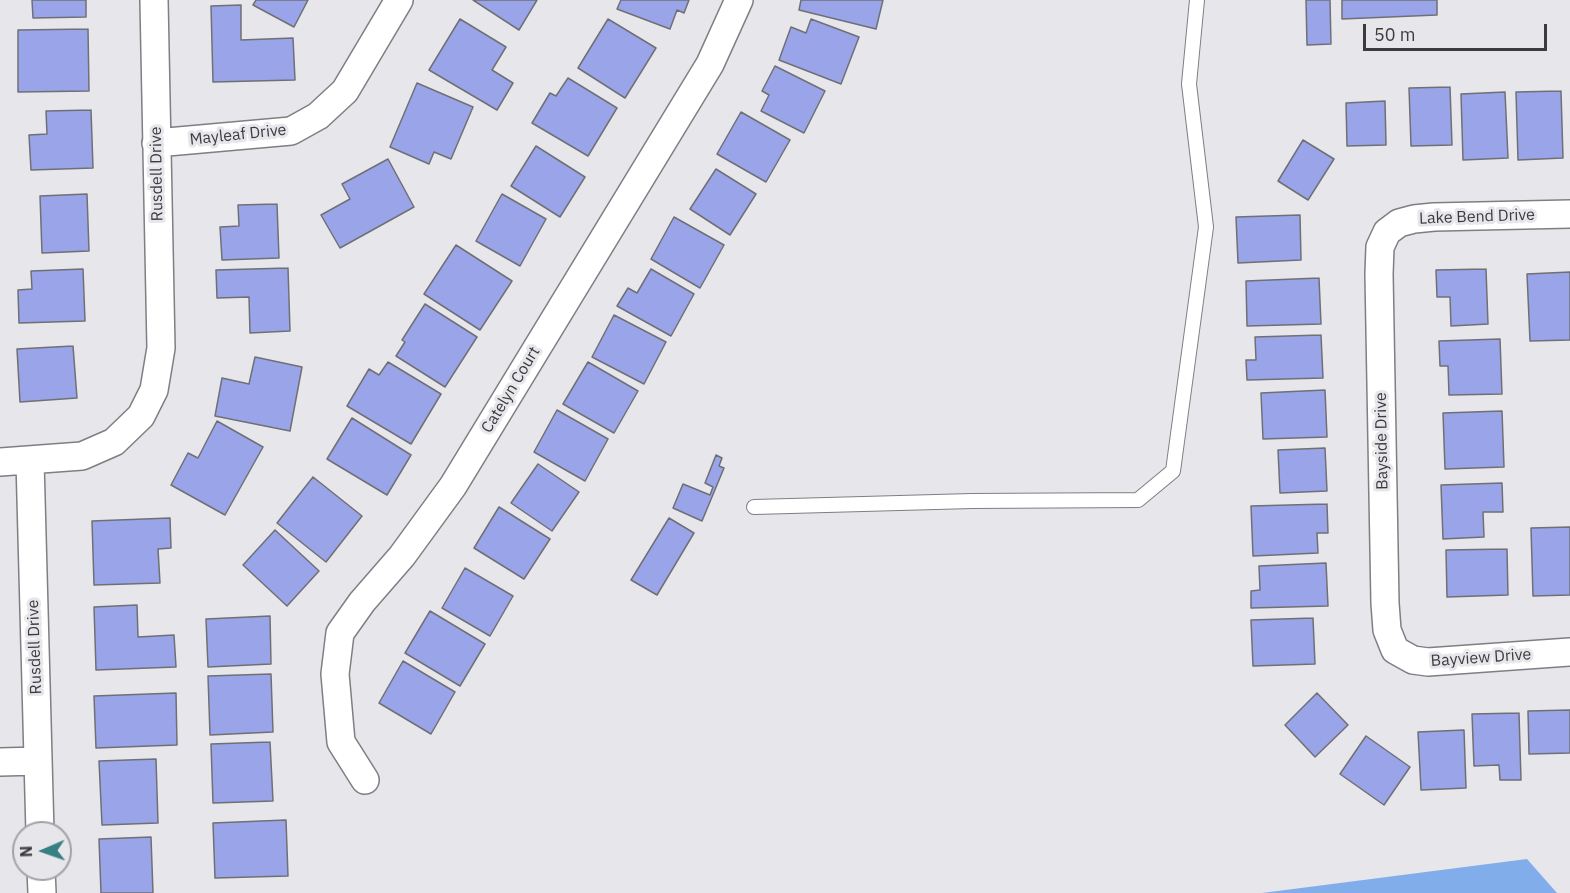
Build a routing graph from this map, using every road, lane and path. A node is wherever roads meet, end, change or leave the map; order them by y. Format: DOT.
graph roads {
  1 [pos="154,0"];
  2 [pos="399,0"];
  3 [pos="739,0"];
  4 [pos="1197,0"];
  5 [pos="156,143"];
  6 [pos="1570,214"];
  7 [pos="1388,232"];
  8 [pos="30,461"];
  9 [pos="0,462"];
  10 [pos="754,507"];
  11 [pos="1395,650"];
  12 [pos="1570,652"];
  13 [pos="38,761"];
  14 [pos="0,762"];
  15 [pos="365,780"];
  16 [pos="40,821"];
  1 -- 5 [label="street, Rusdell Drive"];
  2 -- 5 [label="street, Mayleaf Drive"];
  3 -- 15 [label="street, Catelyn Court"];
  4 -- 10 [label="lane"];
  5 -- 8 [label="street, Rusdell Drive"];
  6 -- 7 [label="street, Lake Bend Drive"];
  7 -- 11 [label="street, Bayside Drive"];
  8 -- 9 [label="street, Rusdell Drive"];
  8 -- 13 [label="street, Rusdell Drive"];
  11 -- 12 [label="street, Bayview Drive"];
  13 -- 14 [label="street"];
  13 -- 16 [label="street, Rusdell Drive"];
}
